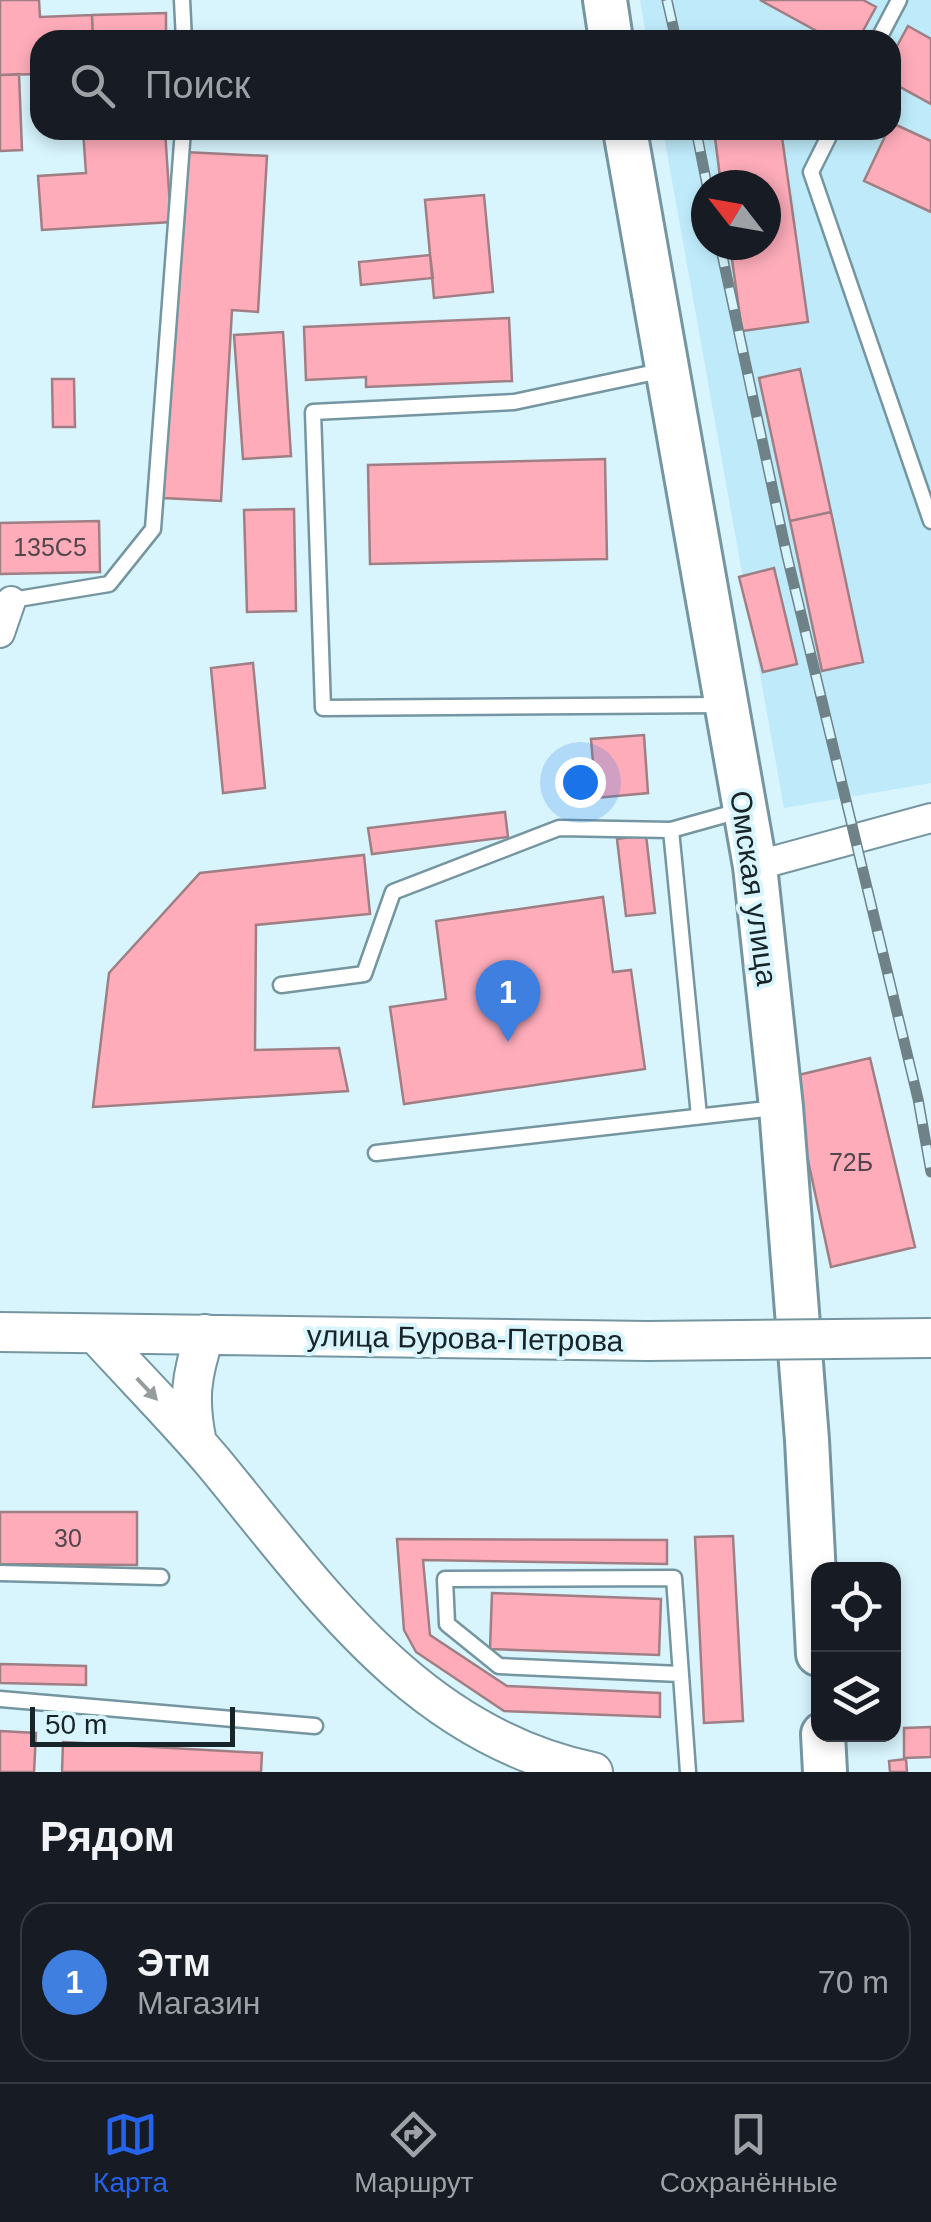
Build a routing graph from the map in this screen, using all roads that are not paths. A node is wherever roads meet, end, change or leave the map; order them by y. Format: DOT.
graph roads {
  1 [pos="182,0"];
  2 [pos="605,0"];
  3 [pos="899,0"];
  4 [pos="184,30"];
  5 [pos="610,30"];
  6 [pos="883,30"];
  7 [pos="182,140"];
  8 [pos="627,140"];
  9 [pos="827,140"];
  10 [pos="668,369"];
  11 [pos="931,521"];
  12 [pos="6,601"];
  13 [pos="0,633"];
  14 [pos="726,705"];
  15 [pos="745,809"];
  16 [pos="931,818"];
  17 [pos="671,830"];
  18 [pos="755,866"];
  19 [pos="281,985"];
  20 [pos="781,1107"];
  21 [pos="699,1116"];
  22 [pos="376,1153"];
  23 [pos="0,1332"];
  24 [pos="96,1334"];
  25 [pos="206,1334"];
  26 [pos="931,1338"];
  27 [pos="197,1443"];
  28 [pos="0,1573"];
  29 [pos="160,1577"];
  30 [pos="818,1652"];
  31 [pos="680,1674"];
  32 [pos="0,1699"];
  33 [pos="316,1726"];
  34 [pos="823,1742"];
  35 [pos="593,1772"];
  36 [pos="688,1772"];
  37 [pos="825,1772"];
  1 -- 4 [label="lane"];
  2 -- 5 [label="main road"];
  3 -- 6 [label="lane"];
  7 -- 12 [label="lane"];
  8 -- 10 [label="main road, Омская улица"];
  9 -- 11 [label="lane"];
  10 -- 14 [label="main road, Омская улица"];
  10 -- 14 [label="lane"];
  12 -- 13 [label="street"];
  14 -- 15 [label="main road, Омская улица"];
  15 -- 17 [label="lane"];
  15 -- 18 [label="main road, Омская улица"];
  16 -- 18 [label="street"];
  17 -- 19 [label="lane"];
  17 -- 21 [label="lane"];
  18 -- 20 [label="main road, Омская улица"];
  20 -- 21 [label="lane"];
  20 -- 30 [label="main road, Омская улица"];
  21 -- 22 [label="lane"];
  23 -- 24 [label="main road, улица Бурова-Петрова"];
  24 -- 25 [label="main road, улица Бурова-Петрова"];
  24 -- 27 [label="main road, one-way"];
  25 -- 26 [label="main road, улица Бурова-Петрова, bridge"];
  25 -- 27 [label="main road"];
  27 -- 35 [label="main road"];
  28 -- 29 [label="lane"];
  31 -- 31 [label="lane"];
  31 -- 36 [label="lane"];
  32 -- 33 [label="lane"];
  34 -- 37 [label="main road"];
}
